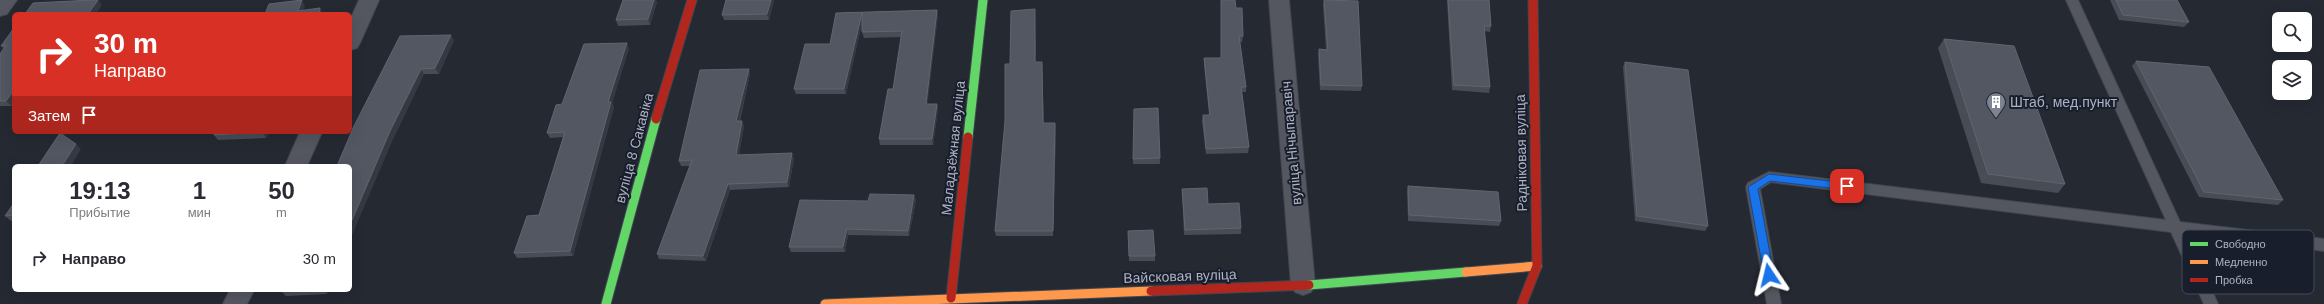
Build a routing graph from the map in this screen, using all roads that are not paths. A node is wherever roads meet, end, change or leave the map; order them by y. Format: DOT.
graph roads {
  1 [pos="7,0"];
  2 [pos="369,0"];
  3 [pos="692,0"];
  4 [pos="983,0"];
  5 [pos="1279,0"];
  6 [pos="1533,0"];
  7 [pos="2072,0"];
  8 [pos="0,9"];
  9 [pos="352,38"];
  10 [pos="310,134"];
  11 [pos="297,164"];
  12 [pos="2175,226"];
  13 [pos="2208,230"];
  14 [pos="2182,241"];
  15 [pos="2314,243"];
  16 [pos="2324,244"];
  17 [pos="1537,266"];
  18 [pos="1303,285"];
  19 [pos="241,292"];
  20 [pos="2206,294"];
  21 [pos="951,298"];
  22 [pos="236,304"];
  23 [pos="606,304"];
  24 [pos="825,304"];
  25 [pos="1522,304"];
  26 [pos="1774,304"];
  27 [pos="2211,304"];
  1 -- 8 [label="street"];
  2 -- 9 [label="street"];
  3 -- 23 [label="street, вуліца 8 Сакавіка"];
  4 -- 21 [label="street, Маладзёжная вуліца"];
  5 -- 18 [label="street, вуліца Нічыпаравіч"];
  6 -- 17 [label="street, Радніковая вуліца"];
  7 -- 12 [label="lane"];
  10 -- 11 [label="street"];
  12 -- 13 [label="lane"];
  12 -- 14 [label="lane"];
  12 -- 26 [label="lane"];
  15 -- 16 [label="lane"];
  17 -- 18 [label="street, Вайсковая вуліца"];
  17 -- 25 [label="street, Радніковая вуліца"];
  18 -- 21 [label="street, Вайсковая вуліца"];
  19 -- 22 [label="street"];
  20 -- 27 [label="lane"];
  21 -- 24 [label="street, Вайсковая вуліца"];
}
